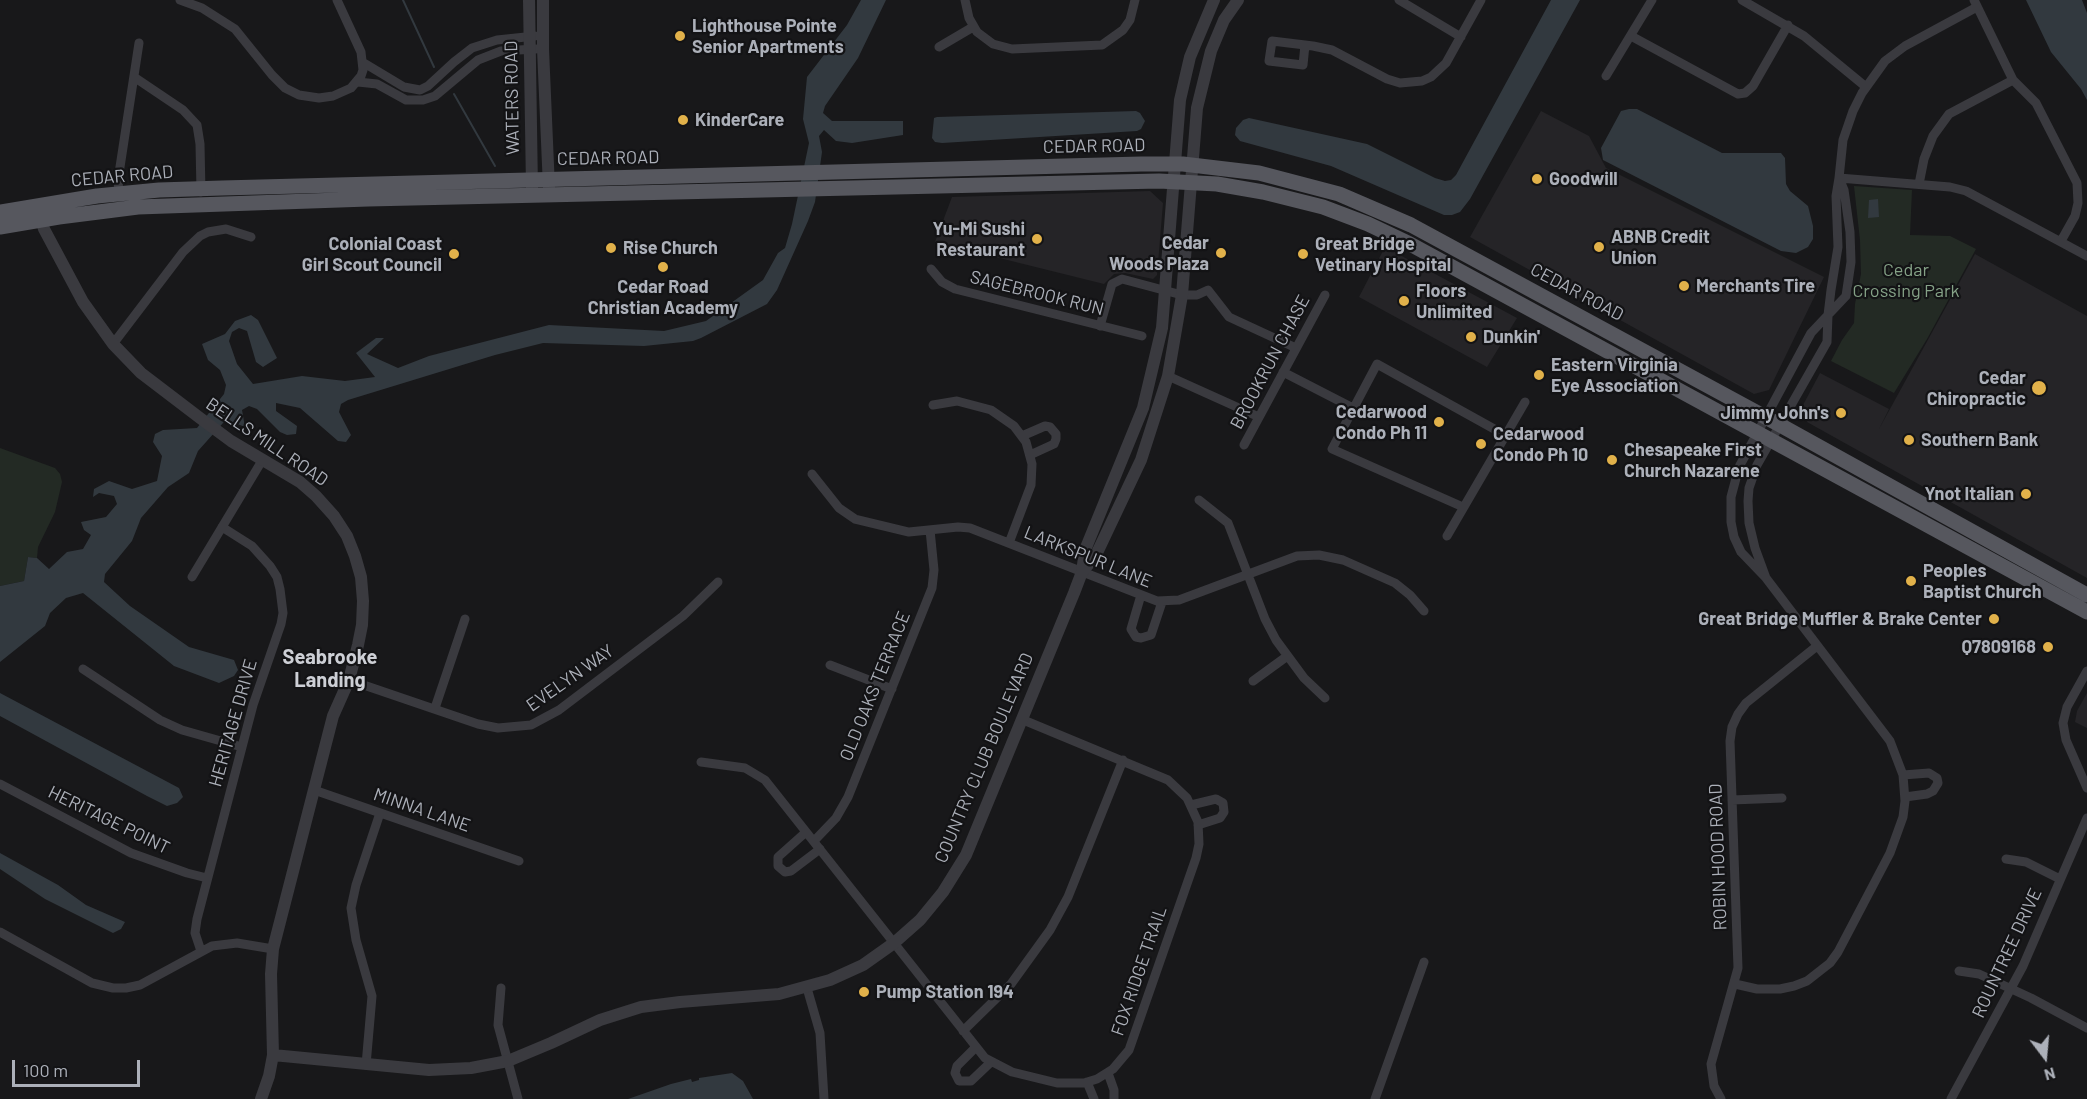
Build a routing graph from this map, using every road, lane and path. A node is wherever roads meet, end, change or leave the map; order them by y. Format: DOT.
graph roads {
  1 [pos="180,0"];
  2 [pos="337,0"];
  3 [pos="529,0"];
  4 [pos="543,0"];
  5 [pos="965,0"];
  6 [pos="1135,0"];
  7 [pos="1214,0"];
  8 [pos="1238,0"];
  9 [pos="1399,0"];
  10 [pos="1481,0"];
  11 [pos="1652,0"];
  12 [pos="1748,1"];
  13 [pos="1976,3"];
  14 [pos="1788,25"];
  15 [pos="973,27"];
  16 [pos="529,36"];
  17 [pos="543,36"];
  18 [pos="1631,36"];
  19 [pos="1461,38"];
  20 [pos="139,43"];
  21 [pos="1305,45"];
  22 [pos="939,47"];
  23 [pos="543,49"];
  24 [pos="529,50"];
  25 [pos="364,63"];
  26 [pos="134,76"];
  27 [pos="1606,76"];
  28 [pos="2013,80"];
  29 [pos="358,82"];
  30 [pos="1866,87"];
  31 [pos="1175,164"];
  32 [pos="1193,165"];
  33 [pos="1839,178"];
  34 [pos="532,180"];
  35 [pos="1174,182"];
  36 [pos="1191,183"];
  37 [pos="1919,184"];
  38 [pos="549,187"];
  39 [pos="118,194"];
  40 [pos="532,195"];
  41 [pos="202,196"];
  42 [pos="0,212"];
  43 [pos="39,212"];
  44 [pos="0,227"];
  45 [pos="251,237"];
  46 [pos="2061,241"];
  47 [pos="2087,256"];
  48 [pos="931,269"];
  49 [pos="1174,292"];
  50 [pos="1325,295"];
  51 [pos="1828,315"];
  52 [pos="1100,326"];
  53 [pos="1142,336"];
  54 [pos="113,344"];
  55 [pos="1296,348"];
  56 [pos="1283,372"];
  57 [pos="1168,376"];
  58 [pos="1525,402"];
  59 [pos="933,405"];
  60 [pos="1353,408"];
  61 [pos="1259,417"];
  62 [pos="1766,417"];
  63 [pos="1780,425"];
  64 [pos="1757,433"];
  65 [pos="1505,435"];
  66 [pos="1022,436"];
  67 [pos="1771,441"];
  68 [pos="1244,445"];
  69 [pos="1030,455"];
  70 [pos="263,459"];
  71 [pos="812,474"];
  72 [pos="1199,500"];
  73 [pos="1463,507"];
  74 [pos="222,527"];
  75 [pos="930,530"];
  76 [pos="1447,536"];
  77 [pos="1009,543"];
  78 [pos="1082,572"];
  79 [pos="1249,574"];
  80 [pos="192,577"];
  81 [pos="1766,579"];
  82 [pos="718,582"];
  83 [pos="2087,595"];
  84 [pos="1141,596"];
  85 [pos="1162,602"];
  86 [pos="1424,611"];
  87 [pos="2087,612"];
  88 [pos="465,619"];
  89 [pos="1817,646"];
  90 [pos="1286,657"];
  91 [pos="830,665"];
  92 [pos="83,669"];
  93 [pos="2087,671"];
  94 [pos="349,680"];
  95 [pos="1253,681"];
  96 [pos="892,689"];
  97 [pos="1325,698"];
  98 [pos="435,708"];
  99 [pos="1021,720"];
  100 [pos="242,747"];
  101 [pos="1123,760"];
  102 [pos="701,762"];
  103 [pos="1903,776"];
  104 [pos="0,784"];
  105 [pos="2087,788"];
  106 [pos="314,790"];
  107 [pos="1905,797"];
  108 [pos="1782,798"];
  109 [pos="1732,800"];
  110 [pos="1191,805"];
  111 [pos="380,813"];
  112 [pos="2087,818"];
  113 [pos="1198,825"];
  114 [pos="806,832"];
  115 [pos="817,845"];
  116 [pos="2006,859"];
  117 [pos="519,861"];
  118 [pos="207,878"];
  119 [pos="2060,879"];
  120 [pos="0,932"];
  121 [pos="894,943"];
  122 [pos="273,949"];
  123 [pos="201,951"];
  124 [pos="1424,962"];
  125 [pos="1959,971"];
  126 [pos="1735,984"];
  127 [pos="501,988"];
  128 [pos="807,988"];
  129 [pos="2011,989"];
  130 [pos="2087,1028"];
  131 [pos="963,1031"];
  132 [pos="976,1047"];
  133 [pos="273,1055"];
  134 [pos="508,1061"];
  135 [pos="991,1062"];
  136 [pos="366,1065"];
  137 [pos="1108,1073"];
  138 [pos="1088,1082"];
  139 [pos="261,1099"];
  140 [pos="518,1099"];
  141 [pos="824,1099"];
  142 [pos="1094,1099"];
  143 [pos="1114,1099"];
  144 [pos="1375,1099"];
  145 [pos="1721,1099"];
  146 [pos="1951,1099"];
  1 -- 29 [label="street"];
  2 -- 25 [label="street"];
  3 -- 16 [label="street, WATERS ROAD"];
  4 -- 17 [label="street, WATERS ROAD"];
  5 -- 15 [label="street"];
  6 -- 15 [label="street"];
  7 -- 31 [label="street, COUNTRY CLUB BOULEVARD"];
  8 -- 32 [label="street, COUNTRY CLUB BOULEVARD"];
  9 -- 19 [label="street"];
  10 -- 19 [label="street"];
  11 -- 18 [label="street"];
  12 -- 14 [label="street"];
  13 -- 28 [label="street"];
  13 -- 30 [label="street"];
  14 -- 18 [label="street"];
  14 -- 30 [label="street"];
  15 -- 22 [label="street"];
  16 -- 17 [label="street"];
  16 -- 24 [label="street, WATERS ROAD"];
  16 -- 25 [label="street"];
  17 -- 23 [label="street, WATERS ROAD"];
  18 -- 27 [label="street"];
  19 -- 21 [label="street"];
  20 -- 26 [label="street"];
  23 -- 24 [label="street"];
  23 -- 38 [label="street, WATERS ROAD"];
  24 -- 29 [label="street"];
  24 -- 34 [label="street, WATERS ROAD"];
  25 -- 29 [label="street"];
  26 -- 39 [label="street"];
  26 -- 41 [label="street"];
  28 -- 37 [label="street"];
  28 -- 46 [label="street"];
  30 -- 33 [label="street"];
  31 -- 32 [label="main road, CEDAR ROAD"];
  31 -- 35 [label="street, COUNTRY CLUB BOULEVARD"];
  31 -- 38 [label="main road, CEDAR ROAD"];
  32 -- 36 [label="street, COUNTRY CLUB BOULEVARD"];
  32 -- 62 [label="main road, CEDAR ROAD"];
  33 -- 37 [label="street"];
  33 -- 51 [label="street"];
  33 -- 51 [label="street"];
  34 -- 38 [label="main road, CEDAR ROAD"];
  34 -- 40 [label="street, WATERS ROAD"];
  34 -- 41 [label="main road, CEDAR ROAD"];
  35 -- 36 [label="main road, CEDAR ROAD"];
  35 -- 38 [label="main road, CEDAR ROAD"];
  35 -- 49 [label="street, COUNTRY CLUB BOULEVARD"];
  36 -- 49 [label="street, COUNTRY CLUB BOULEVARD"];
  36 -- 64 [label="main road, CEDAR ROAD"];
  37 -- 46 [label="street"];
  38 -- 40 [label="main road, CEDAR ROAD"];
  39 -- 41 [label="main road, CEDAR ROAD"];
  39 -- 43 [label="main road, CEDAR ROAD"];
  40 -- 41 [label="main road, CEDAR ROAD"];
  41 -- 43 [label="main road, CEDAR ROAD"];
  42 -- 43 [label="main road, CEDAR ROAD"];
  43 -- 44 [label="main road, CEDAR ROAD"];
  43 -- 54 [label="street, BELLS MILL ROAD"];
  45 -- 54 [label="street"];
  46 -- 47 [label="street"];
  48 -- 52 [label="street, SAGEBROOK RUN"];
  49 -- 52 [label="street"];
  49 -- 55 [label="street"];
  49 -- 57 [label="street, COUNTRY CLUB BOULEVARD"];
  49 -- 78 [label="street, COUNTRY CLUB BOULEVARD"];
  50 -- 55 [label="street, BROOKRUN CHASE"];
  51 -- 62 [label="street"];
  51 -- 63 [label="street"];
  52 -- 53 [label="street, SAGEBROOK RUN"];
  54 -- 70 [label="street, BELLS MILL ROAD"];
  55 -- 56 [label="street, BROOKRUN CHASE"];
  56 -- 60 [label="street"];
  56 -- 61 [label="street, BROOKRUN CHASE"];
  57 -- 61 [label="street"];
  57 -- 78 [label="street, COUNTRY CLUB BOULEVARD"];
  58 -- 65 [label="street"];
  59 -- 66 [label="street"];
  60 -- 65 [label="street"];
  60 -- 73 [label="street"];
  61 -- 68 [label="street, BROOKRUN CHASE"];
  62 -- 63 [label="main road, CEDAR ROAD"];
  62 -- 64 [label="street"];
  63 -- 67 [label="street"];
  63 -- 83 [label="main road, CEDAR ROAD"];
  64 -- 67 [label="main road, CEDAR ROAD"];
  64 -- 81 [label="street"];
  65 -- 73 [label="street"];
  66 -- 69 [label="street"];
  66 -- 69 [label="street"];
  67 -- 81 [label="street"];
  67 -- 87 [label="main road, CEDAR ROAD"];
  69 -- 77 [label="street"];
  70 -- 74 [label="street"];
  70 -- 94 [label="street, BELLS MILL ROAD"];
  71 -- 75 [label="street, LARKSPUR LANE"];
  72 -- 79 [label="street"];
  73 -- 76 [label="street"];
  74 -- 80 [label="street"];
  74 -- 100 [label="street, HERITAGE DRIVE"];
  75 -- 77 [label="street, LARKSPUR LANE"];
  75 -- 96 [label="street, OLD OAKS TERRACE"];
  77 -- 78 [label="street, LARKSPUR LANE"];
  78 -- 84 [label="street, LARKSPUR LANE"];
  78 -- 99 [label="street, COUNTRY CLUB BOULEVARD"];
  79 -- 85 [label="street, LARKSPUR LANE"];
  79 -- 86 [label="street, LARKSPUR LANE"];
  79 -- 90 [label="street"];
  81 -- 89 [label="street"];
  82 -- 98 [label="street, EVELYN WAY"];
  84 -- 85 [label="street, LARKSPUR LANE"];
  84 -- 85 [label="street"];
  88 -- 98 [label="street"];
  89 -- 103 [label="street"];
  89 -- 109 [label="street, ROBIN HOOD ROAD"];
  90 -- 95 [label="street"];
  90 -- 97 [label="street"];
  91 -- 96 [label="street"];
  92 -- 100 [label="street"];
  93 -- 105 [label="street"];
  94 -- 98 [label="street, EVELYN WAY"];
  94 -- 106 [label="street, BELLS MILL ROAD"];
  96 -- 115 [label="street, OLD OAKS TERRACE"];
  99 -- 101 [label="street, FOX RIDGE TRAIL"];
  99 -- 121 [label="street, COUNTRY CLUB BOULEVARD"];
  100 -- 118 [label="street, HERITAGE DRIVE"];
  101 -- 110 [label="street, FOX RIDGE TRAIL"];
  101 -- 131 [label="street"];
  102 -- 114 [label="street, FOX RIDGE TRAIL"];
  103 -- 107 [label="street"];
  103 -- 107 [label="street"];
  104 -- 118 [label="street, HERITAGE POINT"];
  106 -- 111 [label="street, MINNA LANE"];
  106 -- 122 [label="street, BELLS MILL ROAD"];
  107 -- 126 [label="street"];
  108 -- 109 [label="street"];
  109 -- 126 [label="street, ROBIN HOOD ROAD"];
  110 -- 113 [label="street, FOX RIDGE TRAIL"];
  110 -- 113 [label="street"];
  111 -- 117 [label="street, MINNA LANE"];
  111 -- 136 [label="street"];
  112 -- 119 [label="street, ROUNTREE DRIVE"];
  113 -- 137 [label="street, FOX RIDGE TRAIL"];
  114 -- 115 [label="street, FOX RIDGE TRAIL"];
  114 -- 115 [label="street, OLD OAKS TERRACE"];
  115 -- 121 [label="street, FOX RIDGE TRAIL"];
  116 -- 119 [label="street"];
  118 -- 123 [label="street, HERITAGE DRIVE"];
  119 -- 129 [label="street, ROUNTREE DRIVE"];
  120 -- 123 [label="street"];
  121 -- 128 [label="street, COUNTRY CLUB BOULEVARD"];
  121 -- 131 [label="street, FOX RIDGE TRAIL"];
  122 -- 123 [label="street"];
  122 -- 133 [label="street, BELLS MILL ROAD"];
  124 -- 144 [label="street"];
  125 -- 129 [label="street"];
  126 -- 145 [label="street, ROBIN HOOD ROAD"];
  127 -- 134 [label="street"];
  128 -- 134 [label="street, COUNTRY CLUB BOULEVARD"];
  128 -- 141 [label="street"];
  129 -- 130 [label="street"];
  129 -- 146 [label="street, ROUNTREE DRIVE"];
  131 -- 132 [label="street, FOX RIDGE TRAIL"];
  132 -- 135 [label="street, FOX RIDGE TRAIL"];
  132 -- 135 [label="street"];
  133 -- 136 [label="street, COUNTRY CLUB BOULEVARD"];
  133 -- 139 [label="street, BELLS MILL ROAD"];
  134 -- 136 [label="street, COUNTRY CLUB BOULEVARD"];
  134 -- 140 [label="street"];
  135 -- 138 [label="street, FOX RIDGE TRAIL"];
  137 -- 138 [label="street, FOX RIDGE TRAIL"];
  137 -- 143 [label="street"];
  138 -- 142 [label="street"];
}
